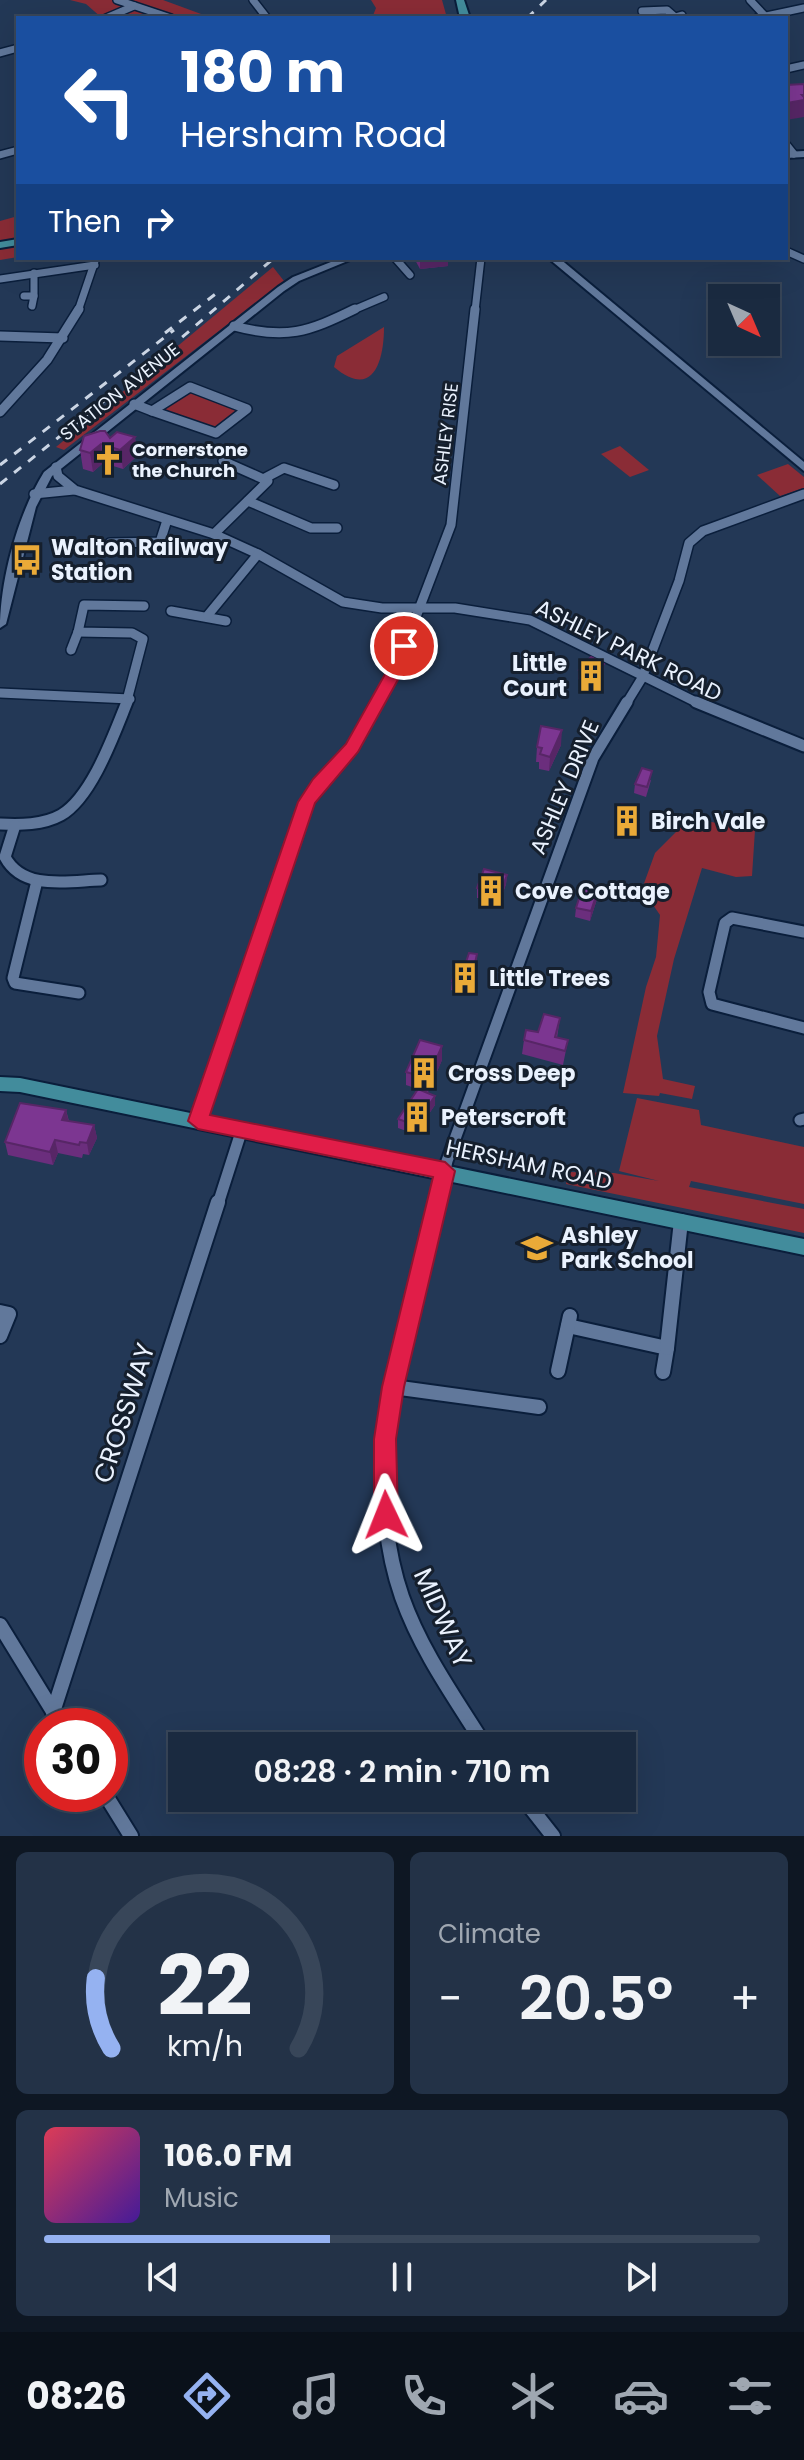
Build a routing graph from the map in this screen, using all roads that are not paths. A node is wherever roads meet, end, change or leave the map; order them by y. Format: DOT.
graph roads {
  1 [pos="117,0"];
  2 [pos="253,0"];
  3 [pos="639,0"];
  4 [pos="750,0"];
  5 [pos="134,6"];
  6 [pos="804,8"];
  7 [pos="644,15"];
  8 [pos="682,15"];
  9 [pos="111,16"];
  10 [pos="165,16"];
  11 [pos="265,16"];
  12 [pos="674,16"];
  13 [pos="678,16"];
  14 [pos="765,16"];
  15 [pos="345,260"];
  16 [pos="397,260"];
  17 [pos="481,260"];
  18 [pos="555,260"];
  19 [pos="95,262"];
  20 [pos="34,273"];
  21 [pos="410,275"];
  22 [pos="0,279"];
  23 [pos="384,297"];
  24 [pos="32,306"];
  25 [pos="234,326"];
  26 [pos="0,336"];
  27 [pos="63,338"];
  28 [pos="134,404"];
  29 [pos="152,411"];
  30 [pos="0,412"];
  31 [pos="223,461"];
  32 [pos="56,467"];
  33 [pos="804,468"];
  34 [pos="265,478"];
  35 [pos="334,485"];
  36 [pos="75,490"];
  37 [pos="34,494"];
  38 [pos="804,494"];
  39 [pos="248,501"];
  40 [pos="167,520"];
  41 [pos="337,528"];
  42 [pos="214,534"];
  43 [pos="110,543"];
  44 [pos="258,554"];
  45 [pos="144,606"];
  46 [pos="419,608"];
  47 [pos="171,611"];
  48 [pos="208,615"];
  49 [pos="226,621"];
  50 [pos="0,624"];
  51 [pos="78,632"];
  52 [pos="71,650"];
  53 [pos="642,678"];
  54 [pos="0,693"];
  55 [pos="130,699"];
  56 [pos="804,746"];
  57 [pos="0,824"];
  58 [pos="15,825"];
  59 [pos="101,880"];
  60 [pos="37,881"];
  61 [pos="804,932"];
  62 [pos="79,993"];
  63 [pos="804,1028"];
  64 [pos="2,1083"];
  65 [pos="198,1121"];
  66 [pos="242,1129"];
  67 [pos="445,1171"];
  68 [pos="681,1221"];
  69 [pos="804,1247"];
  70 [pos="0,1312"];
  71 [pos="0,1336"];
  72 [pos="667,1348"];
  73 [pos="558,1371"];
  74 [pos="663,1372"];
  75 [pos="393,1387"];
  76 [pos="539,1407"];
  77 [pos="0,1625"];
  78 [pos="51,1708"];
  79 [pos="61,1708"];
  80 [pos="476,1732"];
  81 [pos="116,1812"];
  82 [pos="534,1812"];
  83 [pos="131,1836"];
  84 [pos="553,1836"];
  1 -- 5 [label="street"];
  2 -- 11 [label="street"];
  3 -- 7 [label="street"];
  4 -- 14 [label="street"];
  5 -- 9 [label="street"];
  5 -- 10 [label="street"];
  6 -- 14 [label="street"];
  7 -- 12 [label="street"];
  8 -- 13 [label="street"];
  15 -- 25 [label="street, STATION AVENUE"];
  16 -- 21 [label="street"];
  17 -- 46 [label="street, ASHLEY RISE"];
  18 -- 33 [label="street"];
  19 -- 20 [label="street"];
  19 -- 27 [label="street"];
  20 -- 22 [label="street"];
  20 -- 24 [label="street"];
  23 -- 25 [label="street"];
  25 -- 28 [label="street, STATION AVENUE"];
  26 -- 27 [label="street"];
  27 -- 30 [label="street"];
  28 -- 29 [label="street"];
  28 -- 32 [label="street, STATION AVENUE"];
  29 -- 29 [label="street"];
  31 -- 34 [label="street"];
  32 -- 36 [label="street"];
  32 -- 37 [label="street, STATION AVENUE"];
  34 -- 35 [label="street"];
  34 -- 39 [label="street"];
  36 -- 37 [label="street, ASHLEY PARK ROAD"];
  36 -- 40 [label="street, ASHLEY PARK ROAD"];
  37 -- 50 [label="street, STATION AVENUE"];
  38 -- 53 [label="street, ASHLEY DRIVE"];
  39 -- 41 [label="street"];
  39 -- 42 [label="street"];
  40 -- 42 [label="street, ASHLEY PARK ROAD"];
  40 -- 43 [label="street"];
  42 -- 44 [label="street, ASHLEY PARK ROAD"];
  44 -- 46 [label="street, ASHLEY PARK ROAD"];
  44 -- 48 [label="street"];
  45 -- 51 [label="street"];
  46 -- 53 [label="street, ASHLEY PARK ROAD"];
  46 -- 65 [label="street, ASHLEY RISE"];
  47 -- 48 [label="street"];
  48 -- 49 [label="street"];
  51 -- 52 [label="street"];
  51 -- 55 [label="street"];
  53 -- 56 [label="street, ASHLEY PARK ROAD"];
  53 -- 67 [label="street, ASHLEY DRIVE"];
  54 -- 55 [label="street"];
  55 -- 58 [label="street"];
  57 -- 58 [label="street"];
  58 -- 60 [label="street"];
  59 -- 60 [label="street"];
  60 -- 62 [label="street"];
  61 -- 63 [label="street"];
  64 -- 65 [label="main road, HERSHAM ROAD"];
  65 -- 66 [label="main road, HERSHAM ROAD"];
  66 -- 67 [label="main road, HERSHAM ROAD"];
  66 -- 79 [label="street, CROSSWAY"];
  67 -- 68 [label="main road, HERSHAM ROAD"];
  67 -- 75 [label="street, MIDWAY"];
  68 -- 69 [label="main road, HERSHAM ROAD"];
  68 -- 72 [label="street"];
  70 -- 71 [label="street"];
  72 -- 73 [label="street"];
  72 -- 74 [label="street"];
  75 -- 76 [label="street"];
  75 -- 80 [label="street, MIDWAY"];
  77 -- 78 [label="street"];
  81 -- 83 [label="street"];
  82 -- 84 [label="street"];
}
